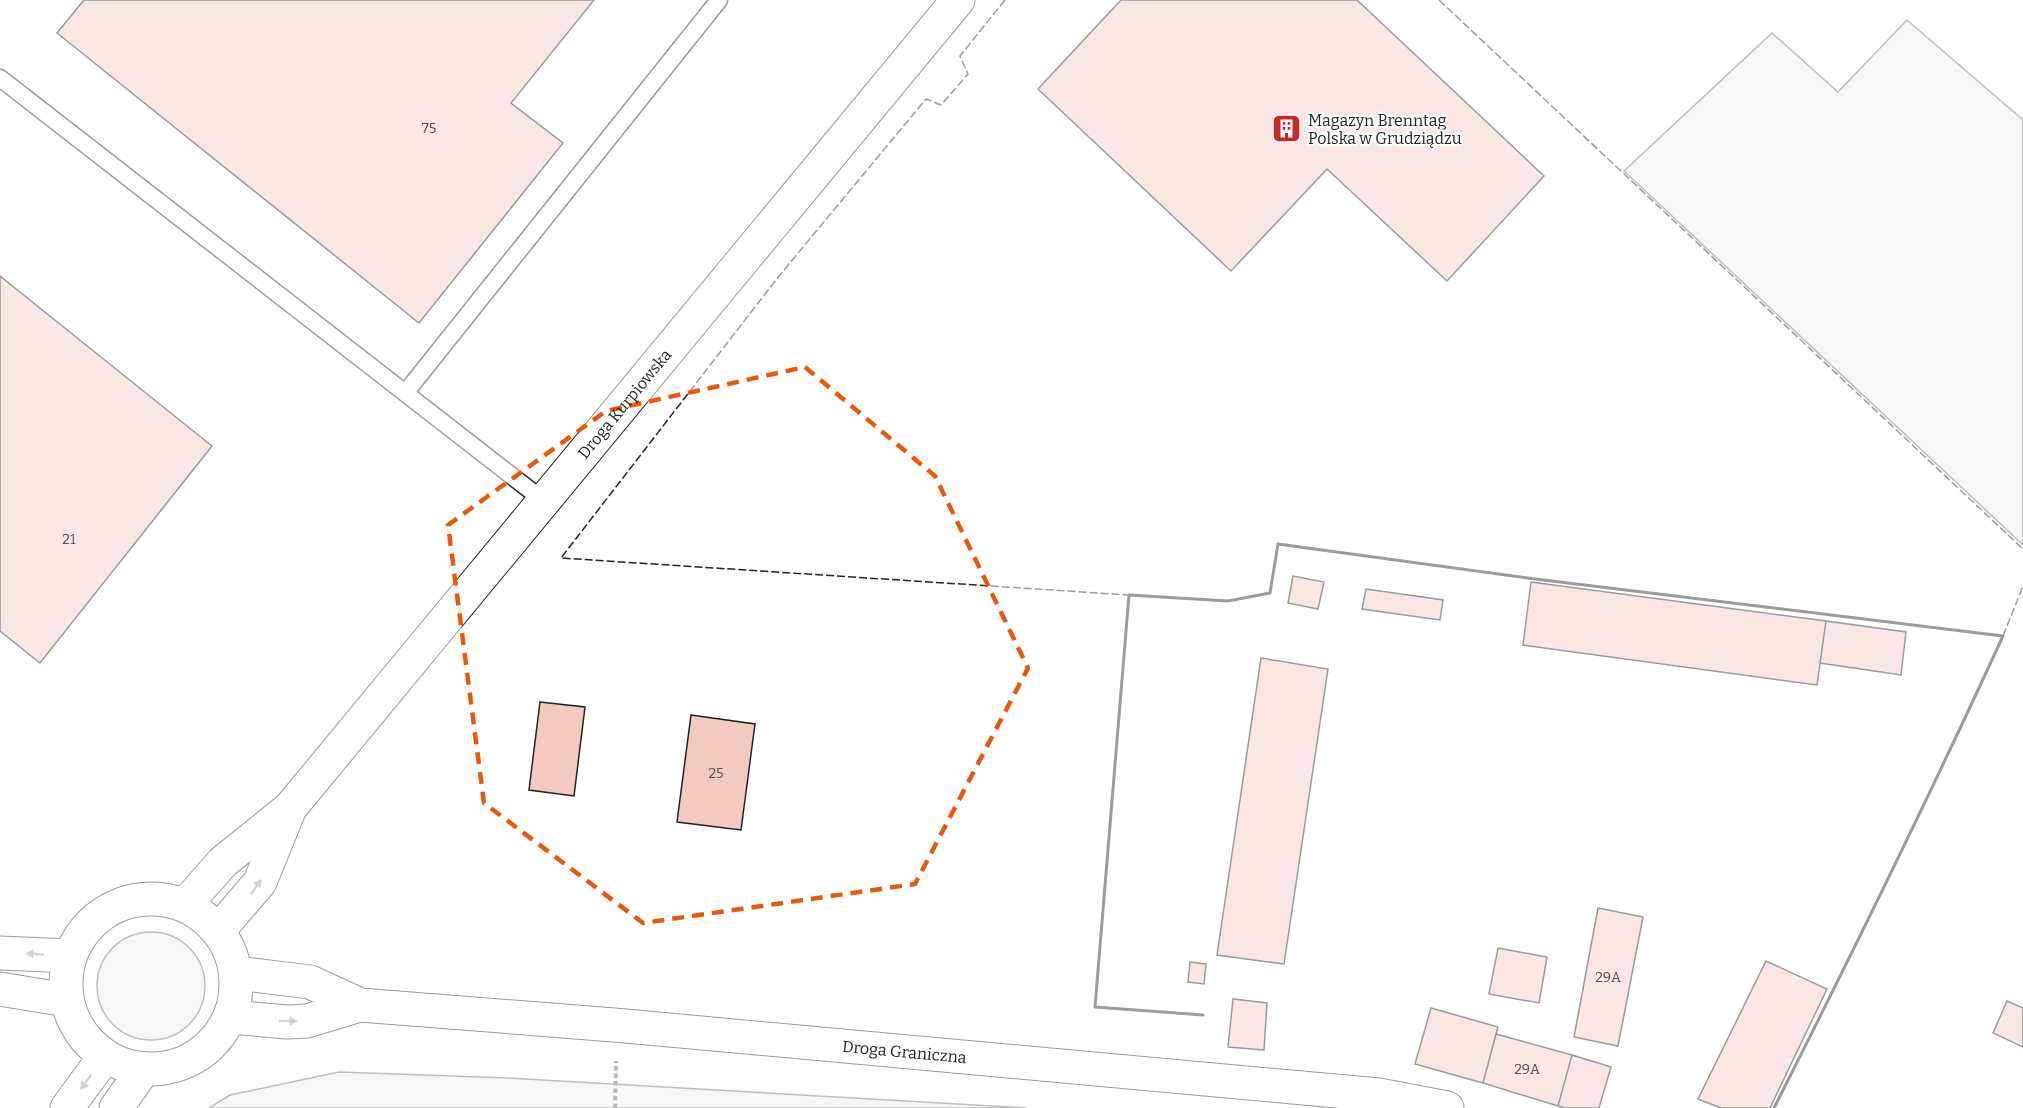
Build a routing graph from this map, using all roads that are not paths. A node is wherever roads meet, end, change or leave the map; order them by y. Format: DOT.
graph roads {
  1 [pos="719,0"];
  2 [pos="958,0"];
  3 [pos="0,78"];
  4 [pos="406,392"];
  5 [pos="544,501"];
  6 [pos="290,808"];
  7 [pos="185,905"];
  8 [pos="218,931"];
  9 [pos="0,953"];
  10 [pos="70,956"];
  11 [pos="236,973"];
  12 [pos="0,989"];
  13 [pos="67,1000"];
  14 [pos="360,1005"];
  15 [pos="230,1017"];
  16 [pos="105,1056"];
  17 [pos="144,1069"];
  18 [pos="67,1108"];
  19 [pos="116,1108"];
  20 [pos="1448,1108"];
  1 -- 4 [label="lane"];
  2 -- 5 [label="street, Droga Kurpiowska"];
  3 -- 4 [label="lane"];
  4 -- 5 [label="lane"];
  5 -- 6 [label="street, Droga Kurpiowska"];
  6 -- 7 [label="street, Droga Kurpiowska"];
  8 -- 6 [label="street, Droga Kurpiowska, one-way"];
  7 -- 8 [label="street"];
  7 -- 10 [label="street"];
  8 -- 11 [label="street"];
  10 -- 9 [label="street, one-way"];
  10 -- 13 [label="street"];
  11 -- 14 [label="street, Droga Graniczna"];
  11 -- 15 [label="street"];
  12 -- 13 [label="street"];
  13 -- 16 [label="street"];
  15 -- 14 [label="street, Droga Graniczna, one-way"];
  14 -- 20 [label="street, Droga Graniczna"];
  15 -- 17 [label="street"];
  16 -- 17 [label="street"];
  16 -- 18 [label="street, one-way"];
  17 -- 19 [label="street"];
}
